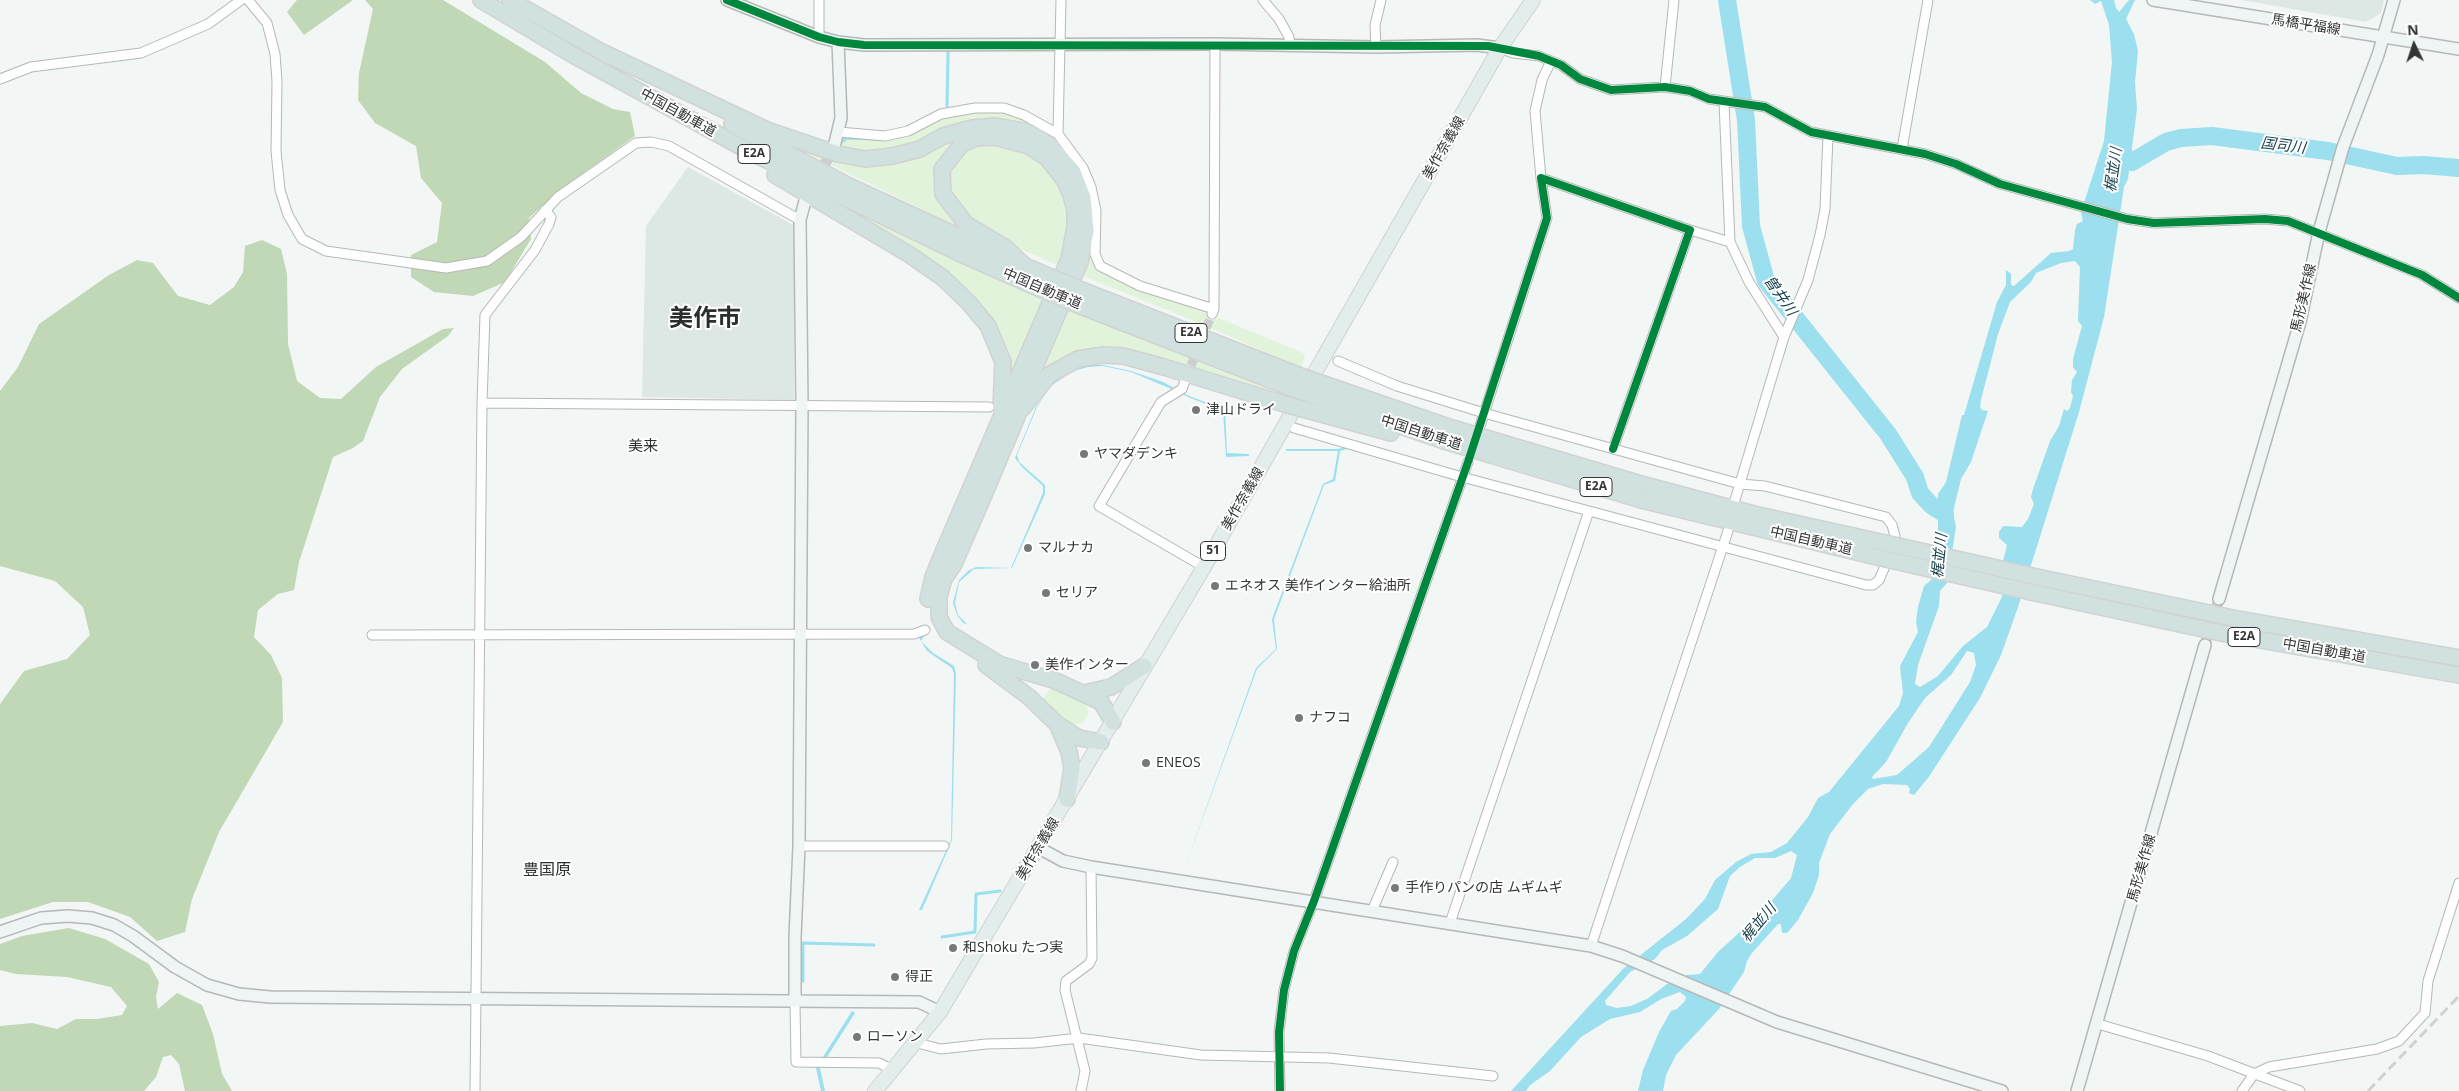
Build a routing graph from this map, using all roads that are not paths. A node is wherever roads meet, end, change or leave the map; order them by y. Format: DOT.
graph roads {
  1 [pos="241,0"];
  2 [pos="248,0"];
  3 [pos="481,0"];
  4 [pos="510,0"];
  5 [pos="727,0"];
  6 [pos="819,0"];
  7 [pos="1061,0"];
  8 [pos="1263,0"];
  9 [pos="1381,0"];
  10 [pos="1533,0"];
  11 [pos="1674,0"];
  12 [pos="1928,0"];
  13 [pos="2394,0"];
  14 [pos="2157,1"];
  15 [pos="819,37"];
  16 [pos="2384,38"];
  17 [pos="838,42"];
  18 [pos="1215,44"];
  19 [pos="1061,45"];
  20 [pos="1290,46"];
  21 [pos="1376,47"];
  22 [pos="1500,48"];
  23 [pos="2459,50"];
  24 [pos="602,52"];
  25 [pos="1551,61"];
  26 [pos="0,79"];
  27 [pos="1666,87"];
  28 [pos="1726,102"];
  29 [pos="688,119"];
  30 [pos="839,132"];
  31 [pos="1058,134"];
  32 [pos="1828,136"];
  33 [pos="834,147"];
  34 [pos="1902,149"];
  35 [pos="1541,178"];
  36 [pos="805,202"];
  37 [pos="545,210"];
  38 [pos="800,220"];
  39 [pos="1690,230"];
  40 [pos="2319,232"];
  41 [pos="1730,242"];
  42 [pos="1026,267"];
  43 [pos="1041,281"];
  44 [pos="2459,298"];
  45 [pos="1785,335"];
  46 [pos="1338,361"];
  47 [pos="1186,378"];
  48 [pos="1317,398"];
  49 [pos="482,403"];
  50 [pos="802,406"];
  51 [pos="989,407"];
  52 [pos="1484,413"];
  53 [pos="1016,417"];
  54 [pos="1480,426"];
  55 [pos="1294,428"];
  56 [pos="995,433"];
  57 [pos="1613,449"];
  58 [pos="1468,462"];
  59 [pos="1462,478"];
  60 [pos="1740,484"];
  61 [pos="1735,500"];
  62 [pos="1589,511"];
  63 [pos="1728,531"];
  64 [pos="1723,547"];
  65 [pos="1883,551"];
  66 [pos="1204,567"];
  67 [pos="2219,599"];
  68 [pos="925,630"];
  69 [pos="479,634"];
  70 [pos="800,634"];
  71 [pos="372,635"];
  72 [pos="2205,645"];
  73 [pos="2459,658"];
  74 [pos="1144,666"];
  75 [pos="2459,675"];
  76 [pos="1084,693"];
  77 [pos="1113,722"];
  78 [pos="1057,724"];
  79 [pos="1101,742"];
  80 [pos="1067,799"];
  81 [pos="799,846"];
  82 [pos="944,846"];
  83 [pos="1039,848"];
  84 [pos="1393,862"];
  85 [pos="1090,867"];
  86 [pos="2459,883"];
  87 [pos="1314,901"];
  88 [pos="1372,911"];
  89 [pos="1450,923"];
  90 [pos="0,932"];
  91 [pos="1591,946"];
  92 [pos="476,999"];
  93 [pos="795,1002"];
  94 [pos="940,1012"];
  95 [pos="2098,1024"];
  96 [pos="1078,1038"];
  97 [pos="917,1043"];
  98 [pos="1278,1056"];
  99 [pos="893,1070"];
  100 [pos="2254,1074"];
  101 [pos="1493,1076"];
  102 [pos="475,1091"];
  103 [pos="875,1091"];
  104 [pos="1081,1091"];
  105 [pos="1280,1091"];
  106 [pos="2002,1091"];
  107 [pos="2077,1091"];
  108 [pos="2242,1091"];
  109 [pos="2300,1091"];
  1 -- 26 [label="street"];
  2 -- 37 [label="street"];
  3 -- 29 [label="highway, 中国自動車道 / E2A"];
  4 -- 24 [label="highway, 中国自動車道 / E2A"];
  5 -- 15 [label="street"];
  6 -- 15 [label="street"];
  7 -- 19 [label="street"];
  8 -- 20 [label="street"];
  9 -- 21 [label="street"];
  10 -- 22 [label="main road, 美作奈義線 / 51"];
  11 -- 27 [label="street"];
  12 -- 34 [label="street"];
  13 -- 16 [label="street, 馬形美作線"];
  14 -- 16 [label="street, 馬橋平福線"];
  15 -- 17 [label="street"];
  16 -- 23 [label="street, 馬橋平福線"];
  16 -- 40 [label="street, 馬形美作線"];
  17 -- 19 [label="street"];
  17 -- 30 [label="street"];
  18 -- 19 [label="street"];
  18 -- 20 [label="street"];
  18 -- 31 [label="street"];
  19 -- 31 [label="street"];
  20 -- 21 [label="street"];
  21 -- 22 [label="street"];
  22 -- 25 [label="street"];
  22 -- 66 [label="main road, 美作奈義線 / 51"];
  24 -- 42 [label="highway, 中国自動車道 / E2A"];
  24 -- 53 [label="highway"];
  25 -- 27 [label="street"];
  25 -- 35 [label="street"];
  27 -- 28 [label="street"];
  28 -- 32 [label="street"];
  28 -- 41 [label="street"];
  29 -- 43 [label="highway, 中国自動車道 / E2A"];
  29 -- 56 [label="highway"];
  30 -- 31 [label="street"];
  30 -- 33 [label="street"];
  32 -- 34 [label="street"];
  32 -- 45 [label="street"];
  34 -- 40 [label="street"];
  35 -- 39 [label="street"];
  35 -- 52 [label="street"];
  36 -- 38 [label="street"];
  37 -- 38 [label="street"];
  37 -- 49 [label="street"];
  38 -- 50 [label="street"];
  39 -- 41 [label="street"];
  39 -- 57 [label="street"];
  40 -- 44 [label="street"];
  40 -- 67 [label="street, 馬形美作線"];
  41 -- 45 [label="street"];
  42 -- 43 [label="highway, 中国自動車道 / E2A"];
  42 -- 56 [label="highway"];
  43 -- 48 [label="highway, 中国自動車道 / E2A, bridge"];
  45 -- 60 [label="street"];
  46 -- 52 [label="street"];
  47 -- 66 [label="street"];
  48 -- 53 [label="highway, bridge"];
  48 -- 65 [label="highway, 中国自動車道 / E2A"];
  48 -- 65 [label="highway, 中国自動車道 / E2A"];
  49 -- 50 [label="street"];
  49 -- 69 [label="street"];
  50 -- 51 [label="street"];
  50 -- 70 [label="street"];
  52 -- 54 [label="street"];
  52 -- 57 [label="street"];
  53 -- 76 [label="highway"];
  55 -- 59 [label="street"];
  56 -- 78 [label="highway"];
  57 -- 60 [label="street"];
  58 -- 59 [label="street"];
  59 -- 62 [label="street"];
  59 -- 87 [label="street"];
  60 -- 61 [label="street"];
  60 -- 64 [label="street"];
  62 -- 64 [label="street"];
  62 -- 89 [label="street"];
  63 -- 64 [label="street"];
  64 -- 91 [label="street"];
  65 -- 73 [label="highway, 中国自動車道 / E2A, bridge"];
  65 -- 75 [label="highway, 中国自動車道 / E2A, bridge"];
  66 -- 74 [label="main road, 美作奈義線 / 51"];
  68 -- 70 [label="street"];
  69 -- 70 [label="street"];
  69 -- 71 [label="street"];
  69 -- 92 [label="street"];
  70 -- 81 [label="street"];
  72 -- 95 [label="street, 馬形美作線"];
  74 -- 76 [label="highway"];
  74 -- 77 [label="main road, 美作奈義線 / 51"];
  76 -- 77 [label="highway"];
  77 -- 79 [label="main road, 美作奈義線 / 51"];
  78 -- 79 [label="highway"];
  78 -- 80 [label="highway"];
  79 -- 80 [label="main road, 美作奈義線 / 51"];
  80 -- 83 [label="main road, 美作奈義線 / 51"];
  81 -- 82 [label="street"];
  81 -- 93 [label="street"];
  83 -- 85 [label="street"];
  83 -- 94 [label="main road, 美作奈義線 / 51"];
  84 -- 88 [label="street"];
  85 -- 87 [label="street"];
  85 -- 96 [label="street"];
  86 -- 100 [label="street"];
  87 -- 88 [label="street"];
  87 -- 98 [label="street"];
  88 -- 89 [label="street"];
  89 -- 91 [label="street"];
  90 -- 92 [label="street"];
  91 -- 106 [label="street"];
  92 -- 93 [label="street"];
  92 -- 102 [label="street"];
  93 -- 94 [label="street"];
  93 -- 99 [label="street"];
  94 -- 97 [label="main road, 美作奈義線 / 51"];
  95 -- 100 [label="street"];
  95 -- 107 [label="street, 馬形美作線"];
  96 -- 97 [label="street"];
  96 -- 98 [label="street"];
  96 -- 104 [label="street"];
  97 -- 99 [label="main road, 美作奈義線 / 51"];
  98 -- 101 [label="street"];
  98 -- 105 [label="street"];
  99 -- 103 [label="main road, 美作奈義線 / 51"];
  100 -- 108 [label="street"];
  100 -- 109 [label="street"];
}
